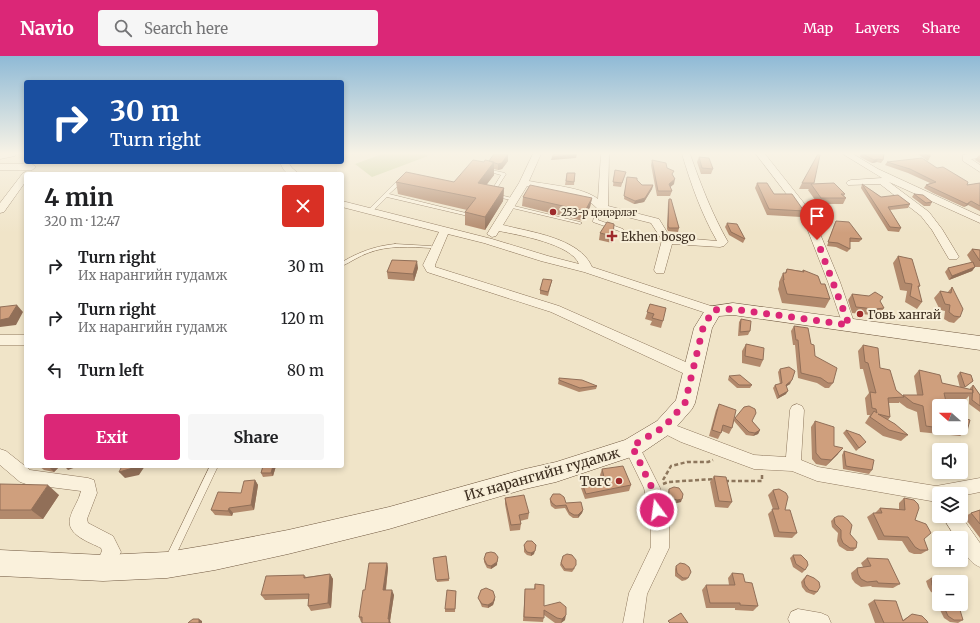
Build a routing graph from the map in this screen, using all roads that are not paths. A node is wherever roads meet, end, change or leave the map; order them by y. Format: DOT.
graph roads {
  1 [pos="22,180"];
  2 [pos="409,180"];
  3 [pos="500,180"];
  4 [pos="604,180"];
  5 [pos="695,180"];
  6 [pos="780,180"];
  7 [pos="873,180"];
  8 [pos="888,180"];
  9 [pos="889,180"];
  10 [pos="524,183"];
  11 [pos="851,183"];
  12 [pos="386,195"];
  13 [pos="512,203"];
  14 [pos="344,204"];
  15 [pos="603,208"];
  16 [pos="0,210"];
  17 [pos="370,211"];
  18 [pos="468,215"];
  19 [pos="980,220"];
  20 [pos="580,223"];
  21 [pos="497,227"];
  22 [pos="445,230"];
  23 [pos="621,230"];
  24 [pos="667,240"];
  25 [pos="488,241"];
  26 [pos="430,247"];
  27 [pos="953,257"];
  28 [pos="344,263"];
  29 [pos="587,269"];
  30 [pos="660,270"];
  31 [pos="713,310"];
  32 [pos="849,325"];
  33 [pos="0,340"];
  34 [pos="24,340"];
  35 [pos="980,343"];
  36 [pos="692,371"];
  37 [pos="796,410"];
  38 [pos="664,427"];
  39 [pos="632,446"];
  40 [pos="0,456"];
  41 [pos="793,464"];
  42 [pos="213,468"];
  43 [pos="980,485"];
  44 [pos="968,488"];
  45 [pos="932,495"];
  46 [pos="956,523"];
  47 [pos="980,558"];
  48 [pos="0,563"];
  49 [pos="167,565"];
  50 [pos="103,568"];
  51 [pos="798,619"];
  52 [pos="633,623"];
  53 [pos="821,623"];
  1 -- 16 [label="street"];
  2 -- 12 [label="lane"];
  3 -- 13 [label="lane"];
  4 -- 15 [label="street"];
  5 -- 24 [label="street"];
  6 -- 32 [label="street"];
  7 -- 11 [label="street"];
  8 -- 27 [label="street"];
  9 -- 19 [label="street"];
  10 -- 13 [label="street"];
  10 -- 15 [label="street"];
  12 -- 17 [label="lane"];
  12 -- 18 [label="lane"];
  13 -- 20 [label="lane"];
  13 -- 21 [label="street"];
  14 -- 17 [label="street"];
  15 -- 23 [label="lane"];
  15 -- 24 [label="street"];
  17 -- 22 [label="street"];
  21 -- 25 [label="street"];
  21 -- 29 [label="street"];
  22 -- 25 [label="street"];
  22 -- 36 [label="street"];
  24 -- 30 [label="street"];
  25 -- 29 [label="street"];
  26 -- 28 [label="lane"];
  29 -- 31 [label="street"];
  31 -- 32 [label="main road"];
  31 -- 36 [label="main road, Их нарангийн гудамж"];
  32 -- 35 [label="main road"];
  33 -- 34 [label="street"];
  36 -- 38 [label="main road, Их нарангийн гудамж"];
  37 -- 41 [label="street"];
  38 -- 39 [label="main road, Их нарангийн гудамж"];
  38 -- 41 [label="street"];
  39 -- 49 [label="main road, Их нарангийн гудамж"];
  39 -- 52 [label="street"];
  40 -- 50 [label="street"];
  41 -- 45 [label="street"];
  42 -- 49 [label="lane"];
  43 -- 44 [label="street"];
  46 -- 47 [label="street"];
  48 -- 50 [label="main road, Их нарангийн гудамж"];
  49 -- 50 [label="main road, Их нарангийн гудамж"];
  51 -- 53 [label="street"];
}
